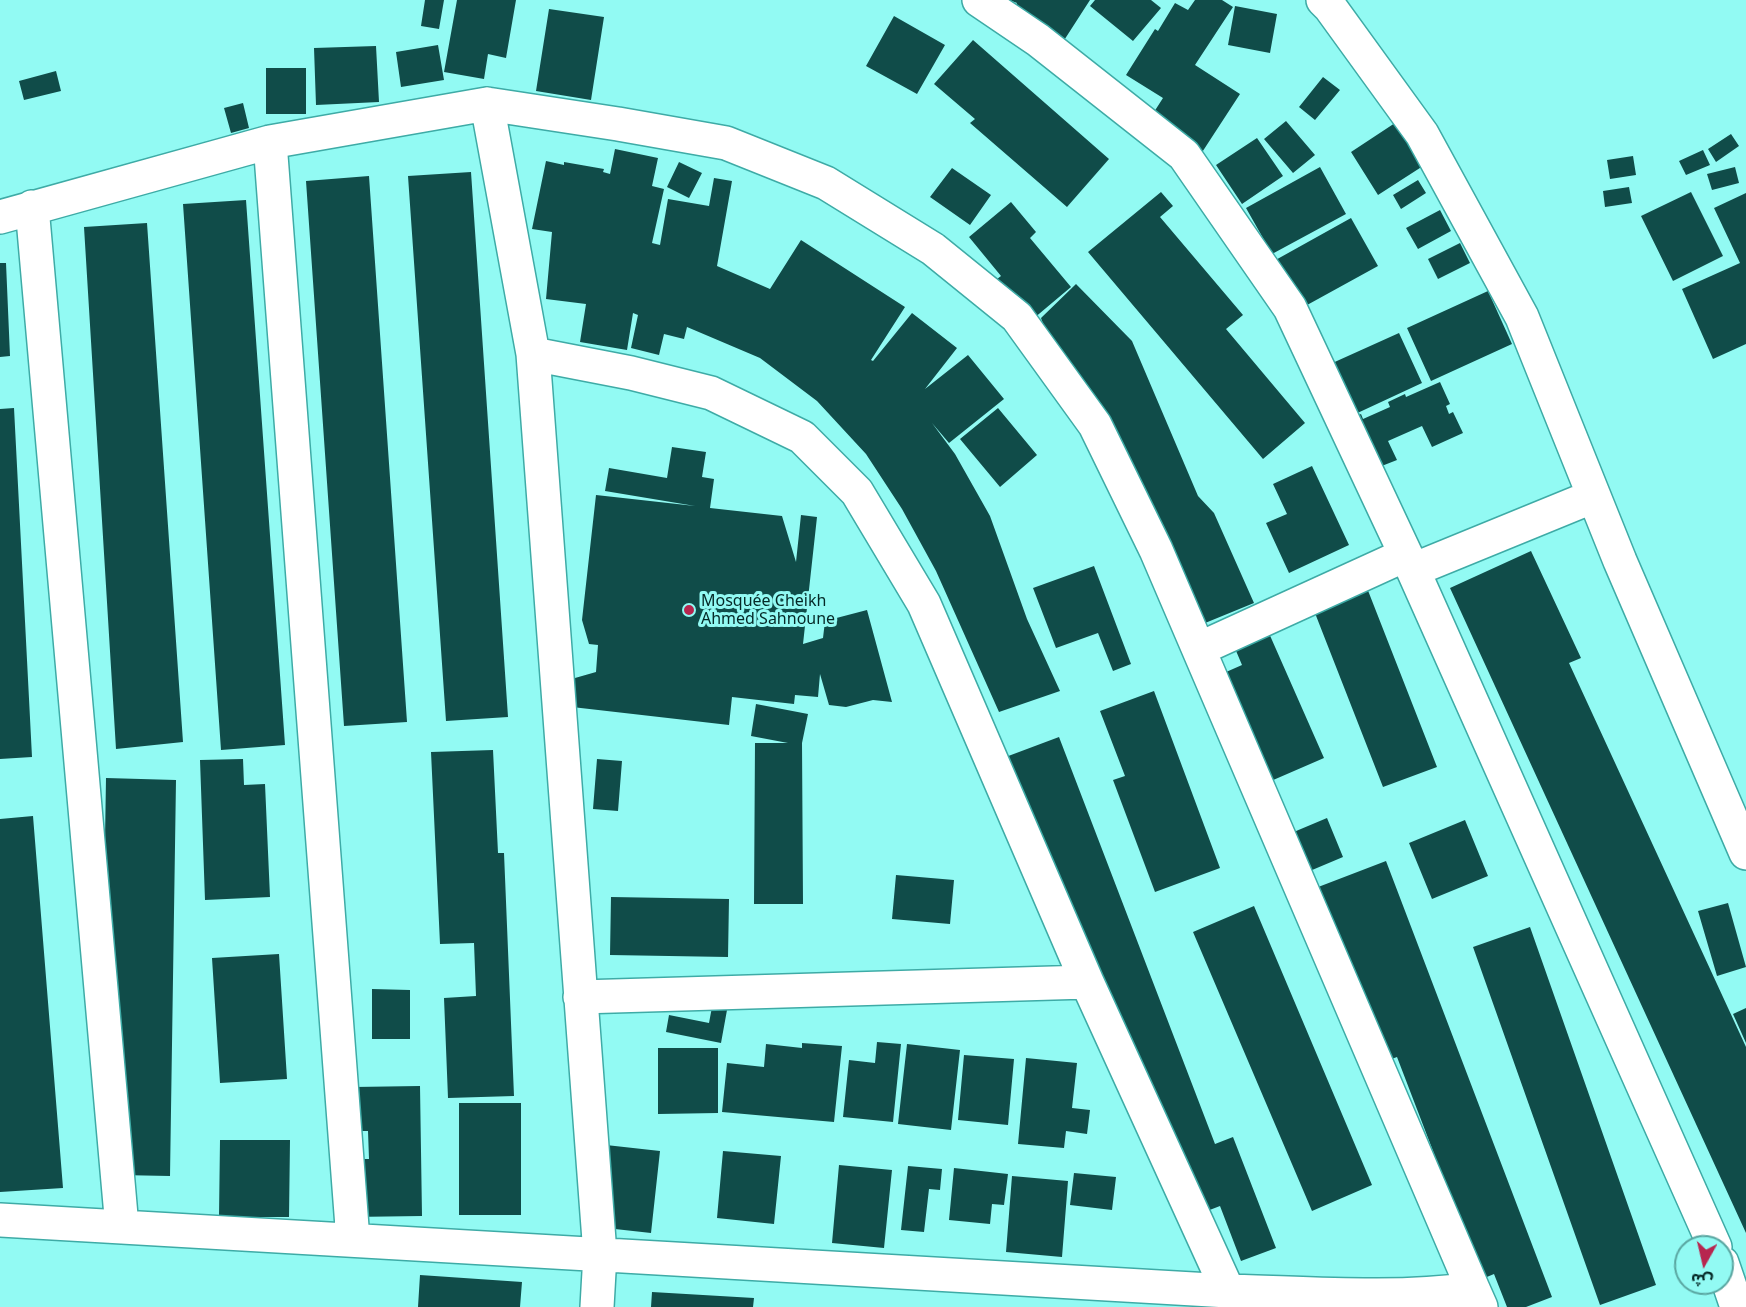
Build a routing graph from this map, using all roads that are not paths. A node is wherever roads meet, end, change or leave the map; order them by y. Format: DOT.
graph roads {
  1 [pos="979,0"];
  2 [pos="1334,2"];
  3 [pos="487,104"];
  4 [pos="270,142"];
  5 [pos="32,207"];
  6 [pos="0,217"];
  7 [pos="533,354"];
  8 [pos="1594,496"];
  9 [pos="1409,563"];
  10 [pos="1199,649"];
  11 [pos="1746,853"];
  12 [pos="1087,982"];
  13 [pos="580,997"];
  14 [pos="0,1220"];
  15 [pos="122,1227"];
  16 [pos="1710,1235"];
  17 [pos="353,1240"];
  18 [pos="600,1254"];
  19 [pos="1228,1291"];
  20 [pos="1477,1298"];
  21 [pos="597,1307"];
  1 -- 9 [label="street"];
  2 -- 8 [label="street"];
  3 -- 4 [label="street"];
  3 -- 7 [label="street"];
  3 -- 10 [label="street"];
  4 -- 5 [label="street"];
  4 -- 17 [label="street"];
  5 -- 6 [label="street"];
  5 -- 15 [label="street"];
  7 -- 12 [label="street"];
  7 -- 13 [label="street"];
  8 -- 9 [label="street"];
  8 -- 11 [label="street"];
  9 -- 10 [label="street"];
  9 -- 16 [label="street"];
  10 -- 20 [label="street"];
  12 -- 13 [label="street"];
  12 -- 19 [label="street"];
  13 -- 18 [label="street"];
  14 -- 15 [label="street"];
  15 -- 17 [label="street"];
  17 -- 18 [label="street"];
  18 -- 19 [label="street"];
  18 -- 21 [label="street"];
  19 -- 20 [label="street"];
}
